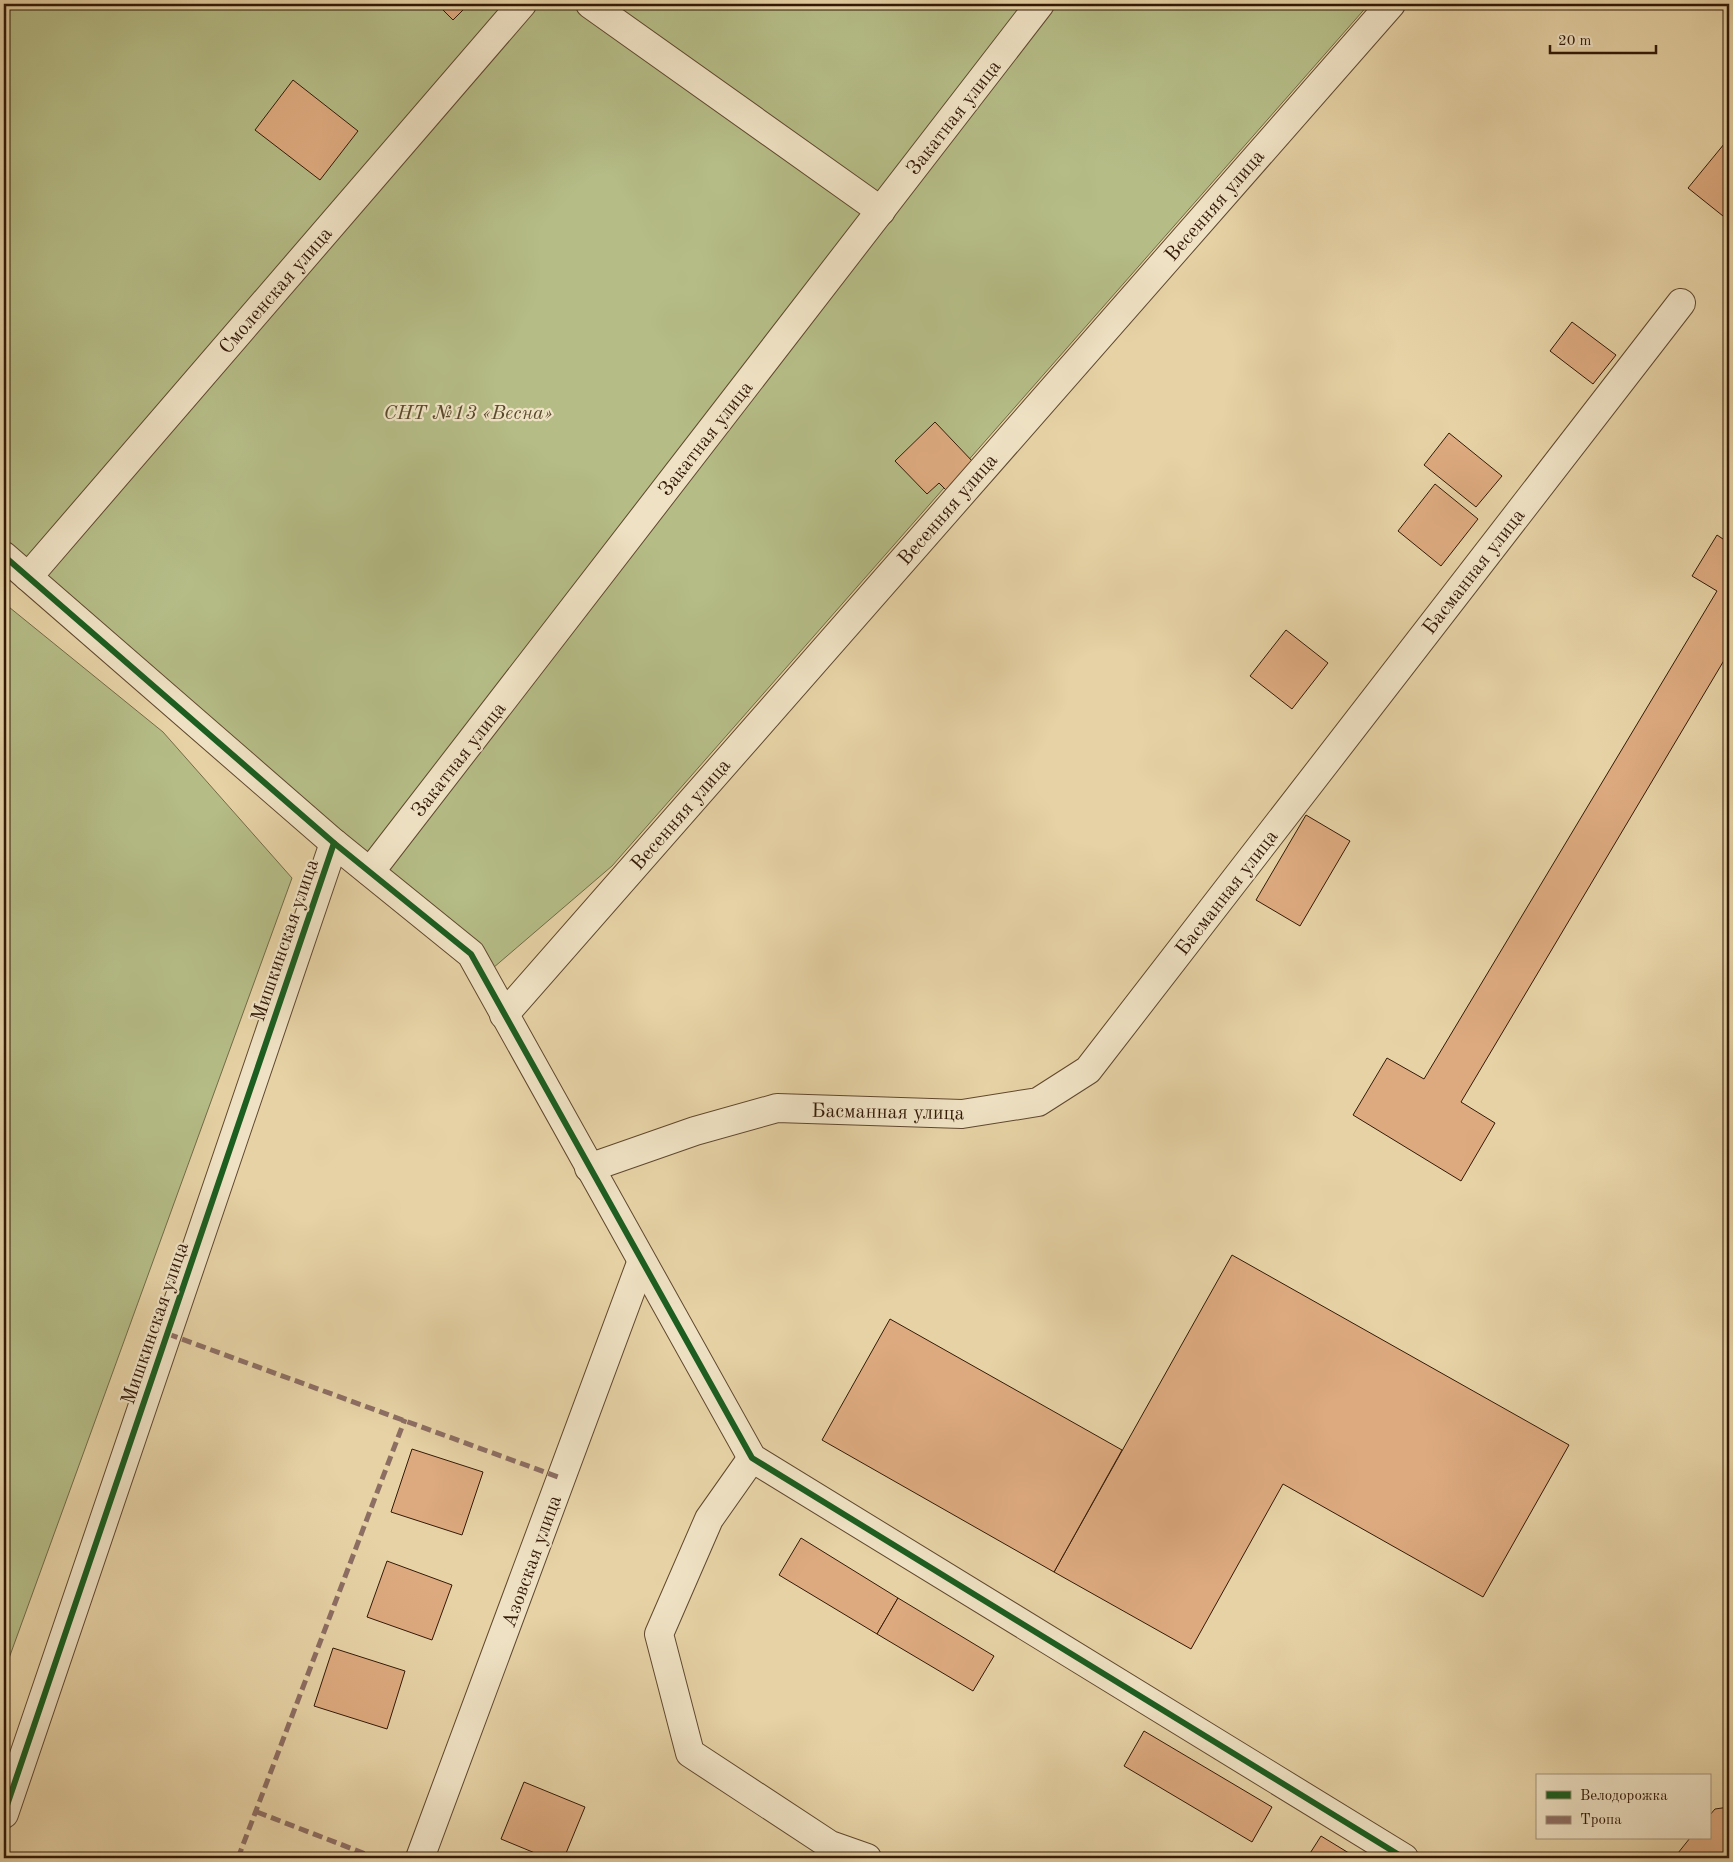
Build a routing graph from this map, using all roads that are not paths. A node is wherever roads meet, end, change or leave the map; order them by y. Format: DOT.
graph roads {
  1 [pos="522,4"];
  2 [pos="590,4"];
  3 [pos="1040,4"];
  4 [pos="1391,4"];
  5 [pos="881,211"];
  6 [pos="1681,303"];
  7 [pos="4,556"];
  8 [pos="28,577"];
  9 [pos="334,843"];
  10 [pos="370,872"];
  11 [pos="504,1014"];
  12 [pos="589,1168"];
  13 [pos="641,1263"];
  14 [pos="752,1458"];
  15 [pos="4,1814"];
  16 [pos="828,1852"];
  17 [pos="420,1858"];
  18 [pos="867,1858"];
  19 [pos="1404,1858"];
  1 -- 8 [label="street, Смоленская улица"];
  2 -- 5 [label="street"];
  3 -- 5 [label="street, Закатная улица"];
  4 -- 11 [label="street, Весенняя улица"];
  5 -- 10 [label="street, Закатная улица"];
  6 -- 12 [label="street, Басманная улица"];
  7 -- 8 [label="street"];
  8 -- 9 [label="street"];
  9 -- 10 [label="street"];
  9 -- 15 [label="street, Мишкинская улица"];
  10 -- 11 [label="street"];
  11 -- 12 [label="street"];
  12 -- 13 [label="street"];
  13 -- 14 [label="street"];
  13 -- 17 [label="street, Азовская улица"];
  14 -- 16 [label="street"];
  14 -- 19 [label="street"];
  16 -- 18 [label="street"];
}
